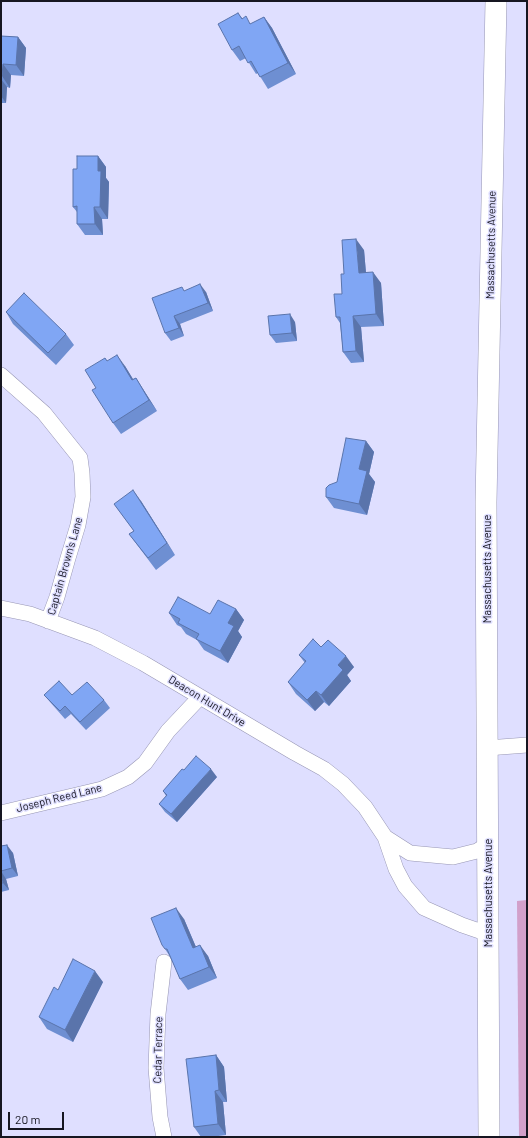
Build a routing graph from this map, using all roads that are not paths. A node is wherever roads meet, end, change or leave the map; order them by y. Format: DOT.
graph roads {
  1 [pos="496,1"];
  2 [pos="1,375"];
  3 [pos="1,608"];
  4 [pos="48,621"];
  5 [pos="200,697"];
  6 [pos="527,745"];
  7 [pos="487,748"];
  8 [pos="1,814"];
  9 [pos="385,837"];
  10 [pos="488,844"];
  11 [pos="488,934"];
  12 [pos="164,962"];
  13 [pos="164,1137"];
  14 [pos="489,1137"];
  1 -- 7 [label="main road, Massachusetts Avenue"];
  2 -- 4 [label="street, Captain Brown's Lane"];
  3 -- 4 [label="street, Deacon Hunt Drive"];
  4 -- 5 [label="street, Deacon Hunt Drive"];
  5 -- 8 [label="street, Joseph Reed Lane"];
  5 -- 9 [label="street, Deacon Hunt Drive"];
  6 -- 7 [label="street"];
  7 -- 10 [label="main road, Massachusetts Avenue"];
  9 -- 10 [label="street, Deacon Hunt Drive"];
  9 -- 11 [label="street, Deacon Hunt Drive"];
  10 -- 11 [label="main road, Massachusetts Avenue"];
  11 -- 14 [label="main road, Massachusetts Avenue"];
  12 -- 13 [label="street, Cedar Terrace"];
}
